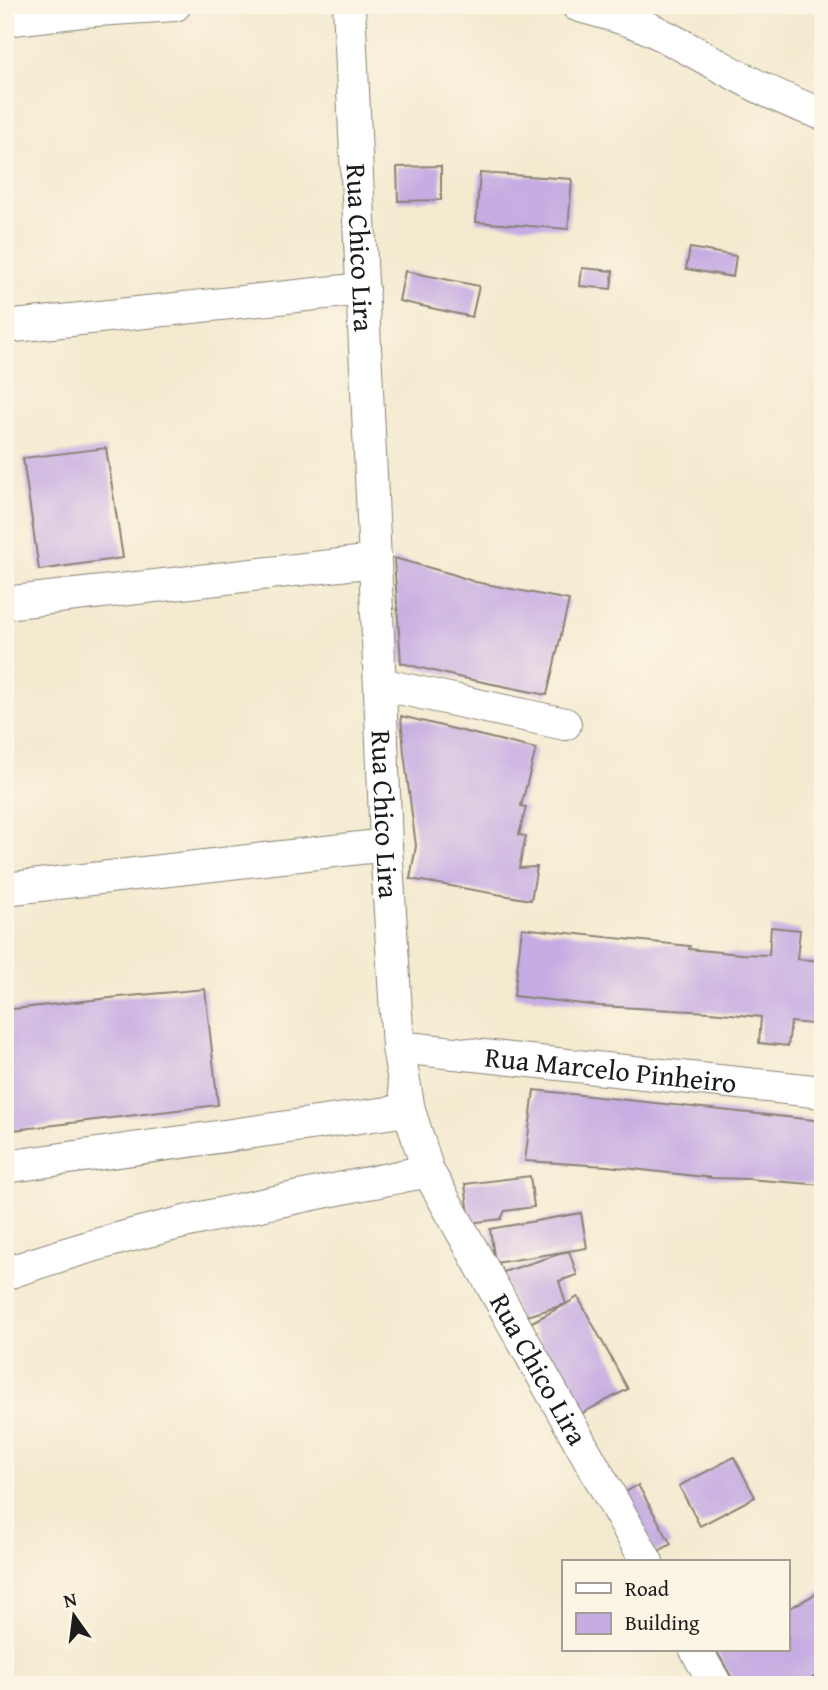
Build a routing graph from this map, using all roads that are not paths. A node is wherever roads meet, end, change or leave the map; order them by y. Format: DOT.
graph roads {
  1 [pos="174,5"];
  2 [pos="349,5"];
  3 [pos="577,5"];
  4 [pos="78,8"];
  5 [pos="5,20"];
  6 [pos="823,114"];
  7 [pos="362,289"];
  8 [pos="5,327"];
  9 [pos="375,561"];
  10 [pos="5,603"];
  11 [pos="380,684"];
  12 [pos="565,724"];
  13 [pos="386,845"];
  14 [pos="5,889"];
  15 [pos="398,1047"];
  16 [pos="823,1091"];
  17 [pos="409,1110"];
  18 [pos="5,1167"];
  19 [pos="428,1171"];
  20 [pos="5,1274"];
  21 [pos="646,1560"];
  22 [pos="697,1652"];
  23 [pos="716,1685"];
  1 -- 4 [label="street"];
  2 -- 7 [label="street, Rua Chico Lira"];
  3 -- 6 [label="street"];
  4 -- 5 [label="street"];
  7 -- 8 [label="street"];
  7 -- 9 [label="street, Rua Chico Lira"];
  9 -- 10 [label="street"];
  9 -- 11 [label="street, Rua Chico Lira"];
  11 -- 12 [label="street"];
  11 -- 13 [label="street, Rua Chico Lira"];
  13 -- 14 [label="street"];
  13 -- 15 [label="street, Rua Chico Lira"];
  15 -- 16 [label="street, Rua Marcelo Pinheiro"];
  15 -- 17 [label="street, Rua Chico Lira"];
  17 -- 18 [label="street"];
  17 -- 19 [label="street, Rua Chico Lira"];
  19 -- 20 [label="street"];
  19 -- 21 [label="street, Rua Chico Lira"];
  22 -- 23 [label="street"];
}
